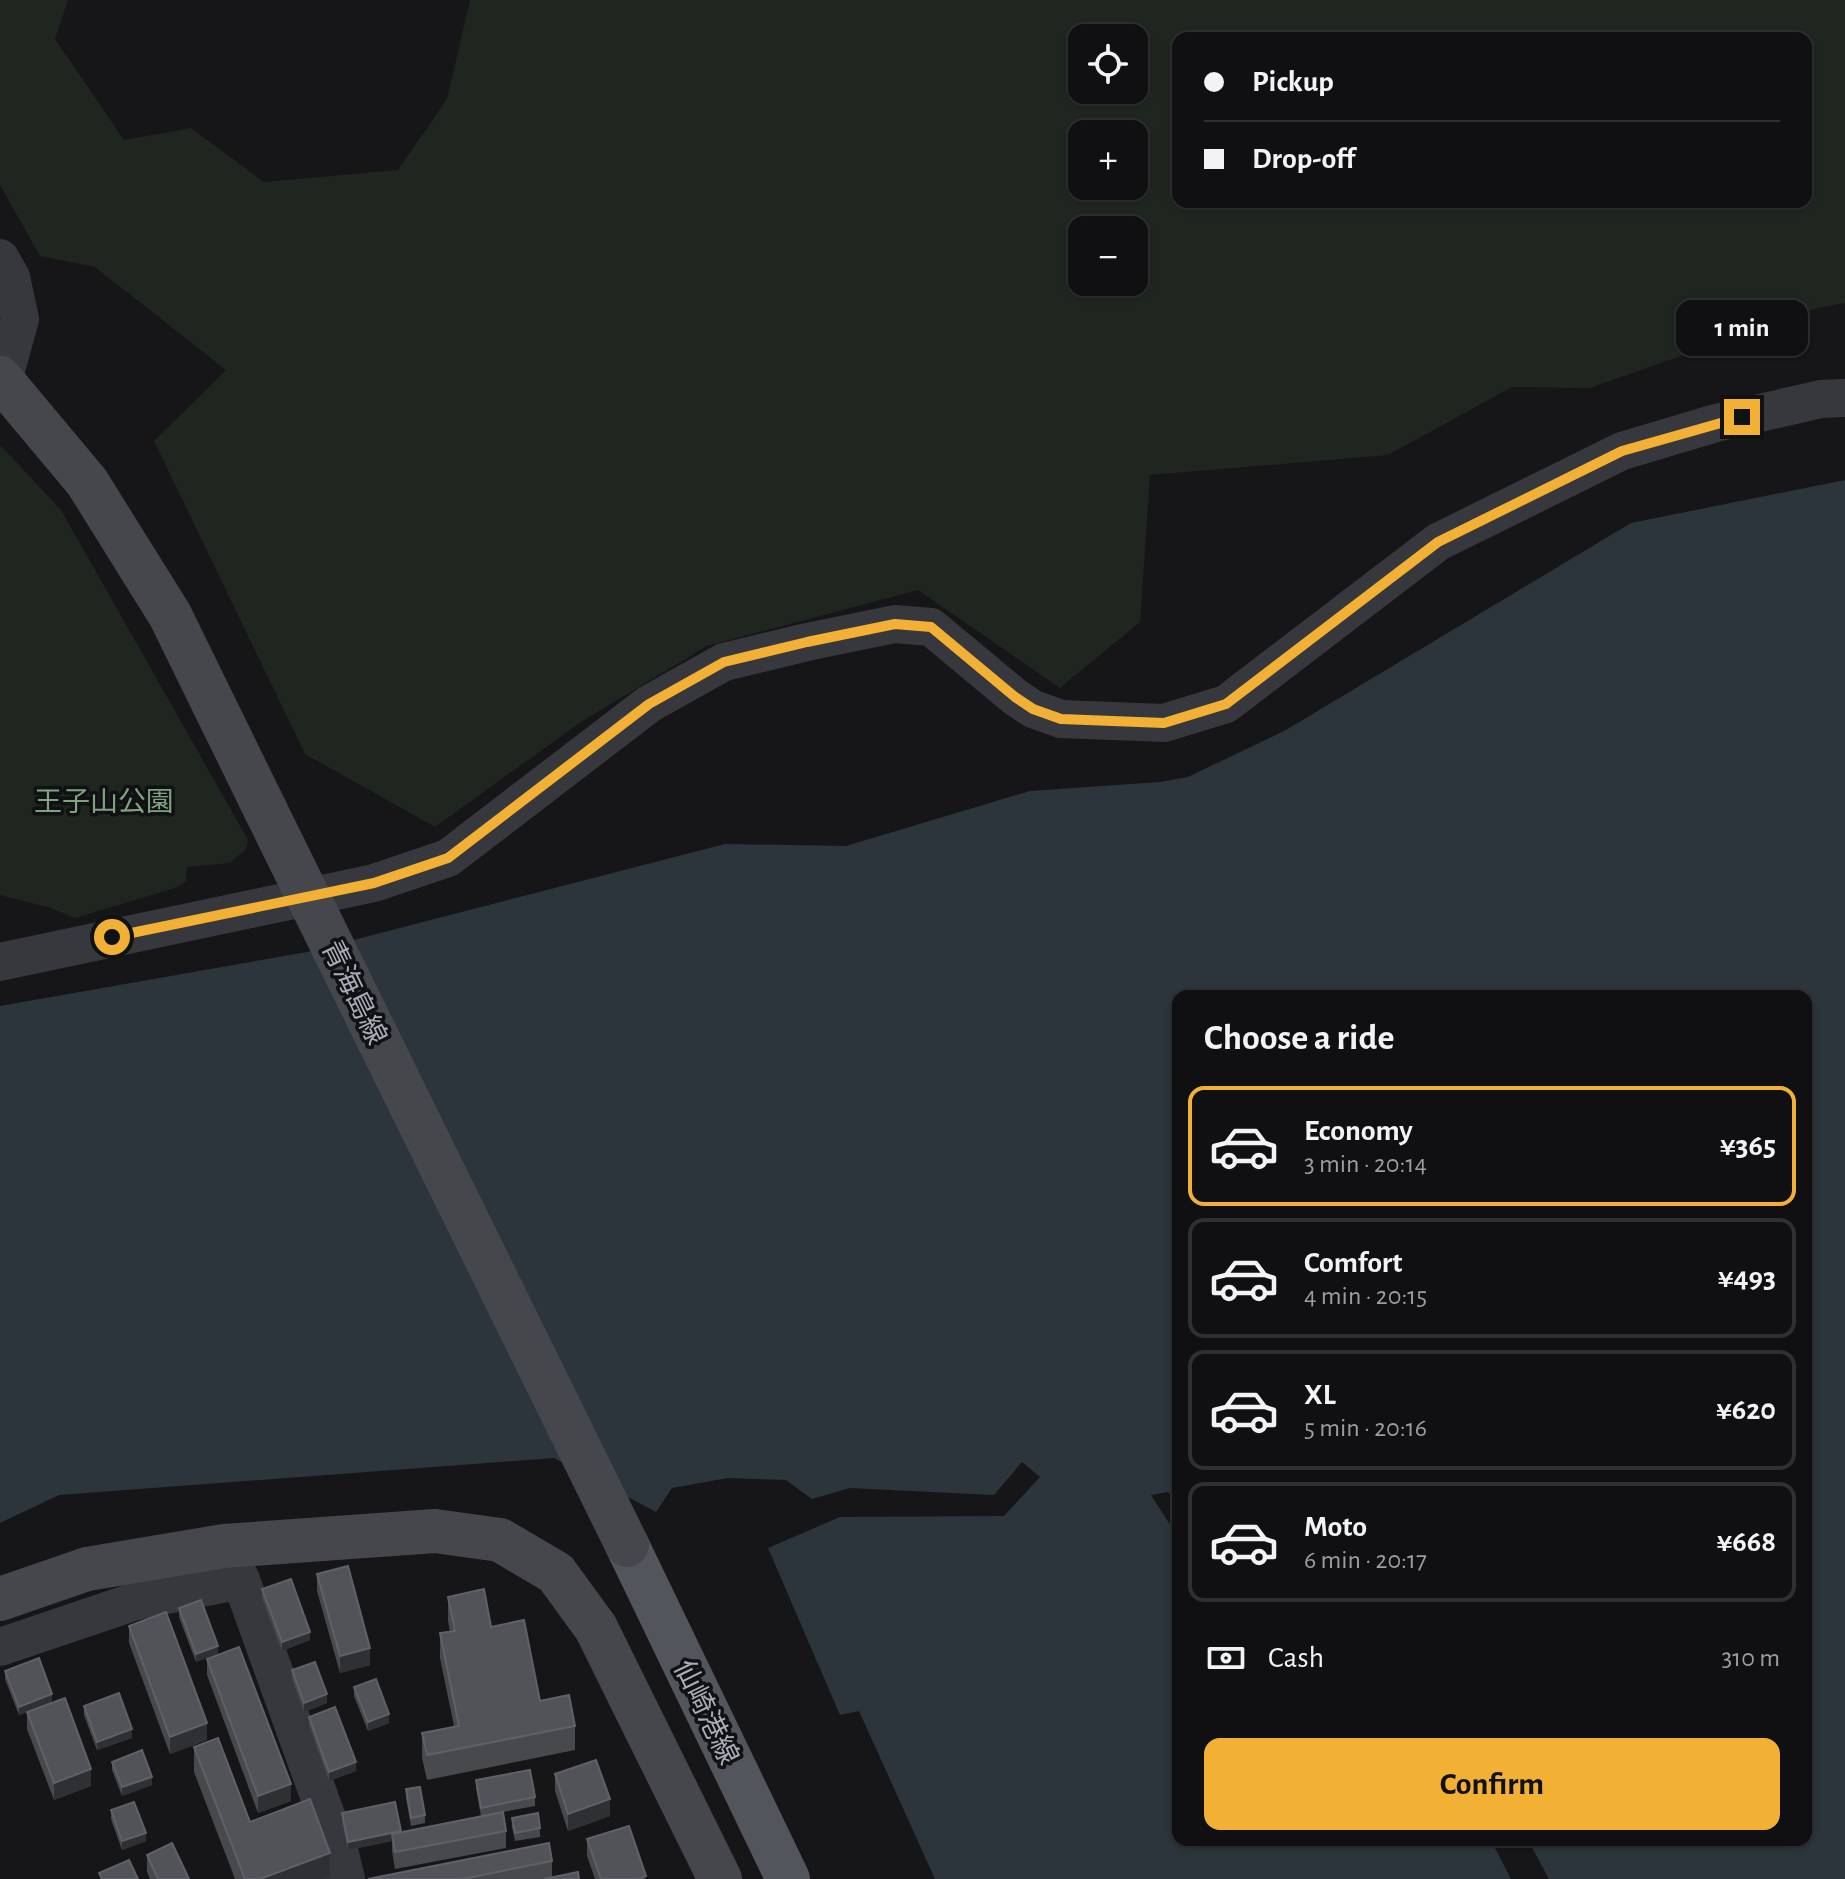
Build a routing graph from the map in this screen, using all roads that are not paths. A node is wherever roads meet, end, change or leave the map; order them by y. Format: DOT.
graph roads {
  1 [pos="0,258"];
  2 [pos="1,379"];
  3 [pos="1845,398"];
  4 [pos="0,962"];
  5 [pos="627,1545"];
  6 [pos="233,1563"];
  7 [pos="0,1599"];
  8 [pos="0,1647"];
  9 [pos="346,1879"];
  10 [pos="720,1879"];
  11 [pos="788,1879"];
  1 -- 2 [label="street"];
  2 -- 5 [label="main road, 青海島線, bridge"];
  3 -- 4 [label="street"];
  5 -- 11 [label="main road, 仙崎港線"];
  6 -- 7 [label="main road"];
  6 -- 8 [label="street"];
  6 -- 9 [label="street"];
  6 -- 10 [label="main road"];
}
